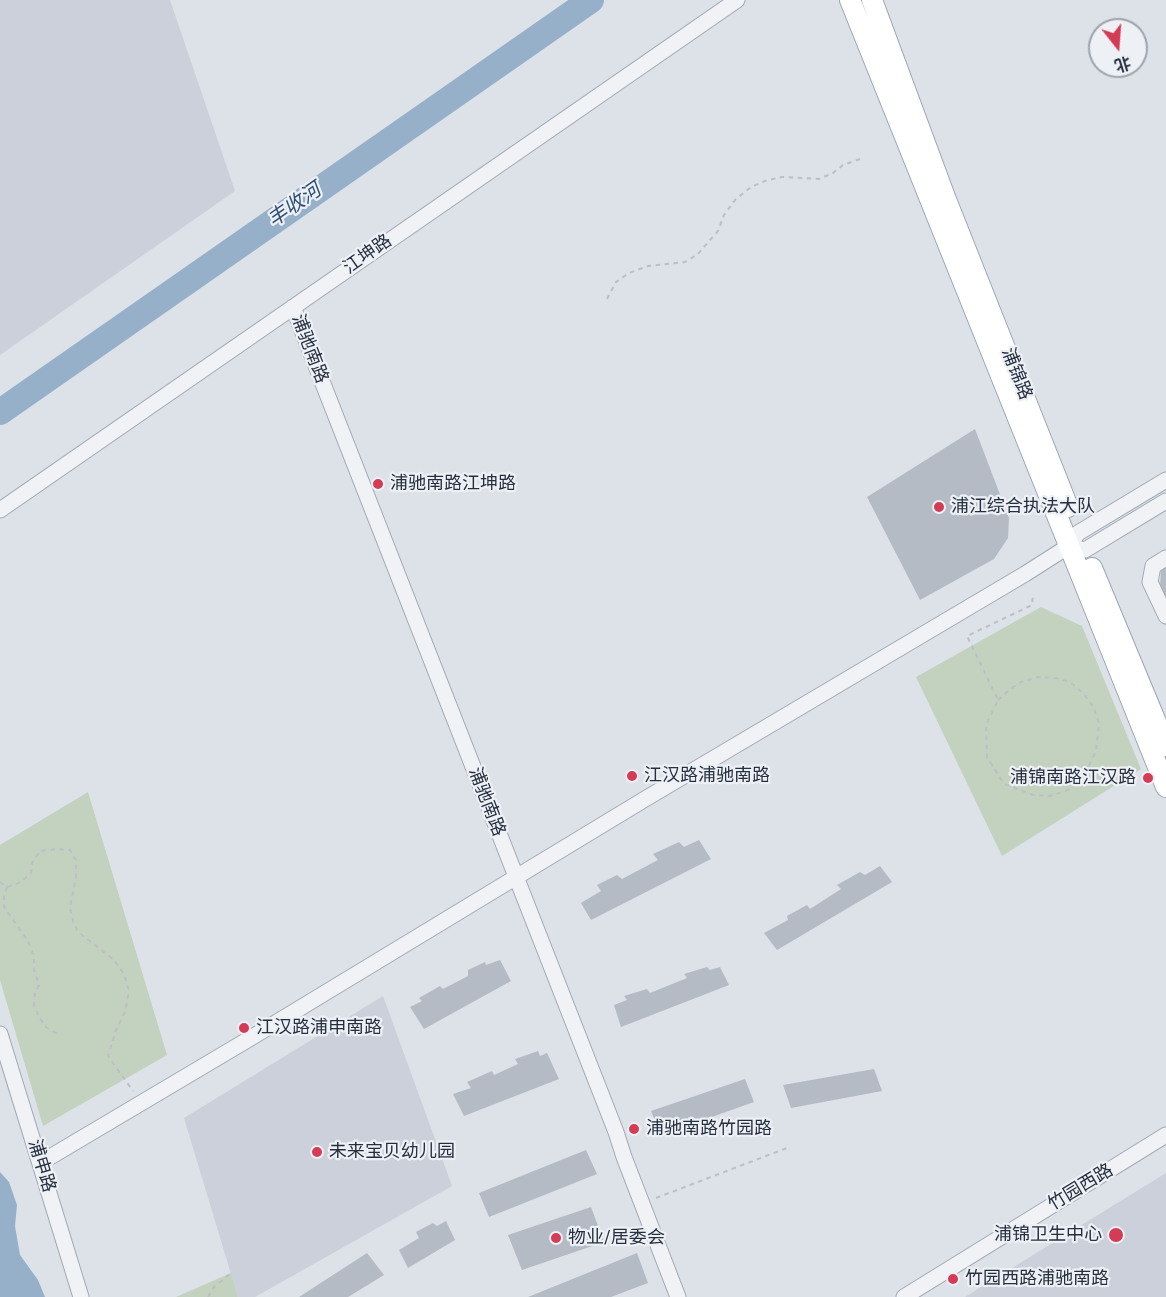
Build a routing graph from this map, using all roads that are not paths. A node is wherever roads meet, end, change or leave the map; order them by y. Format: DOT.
graph roads {
  1 [pos="737,0"];
  2 [pos="850,0"];
  3 [pos="872,0"];
  4 [pos="293,307"];
  5 [pos="1166,480"];
  6 [pos="1166,501"];
  7 [pos="0,510"];
  8 [pos="1078,543"];
  9 [pos="1166,558"];
  10 [pos="1166,615"];
  11 [pos="1166,746"];
  12 [pos="1166,788"];
  13 [pos="516,878"];
  14 [pos="0,1034"];
  15 [pos="1166,1135"];
  16 [pos="40,1163"];
  17 [pos="81,1297"];
  18 [pos="678,1297"];
  19 [pos="904,1297"];
  1 -- 4 [label="street, 江坤路"];
  2 -- 8 [label="main road, 浦锦路"];
  3 -- 8 [label="main road, 浦锦路"];
  4 -- 7 [label="street, 江坤路"];
  4 -- 13 [label="street, 浦驰南路"];
  5 -- 8 [label="street"];
  6 -- 8 [label="street"];
  8 -- 11 [label="main road, 浦锦路"];
  8 -- 12 [label="main road, 浦锦路"];
  8 -- 13 [label="street"];
  9 -- 10 [label="street"];
  13 -- 16 [label="street"];
  13 -- 18 [label="street, 浦驰南路"];
  14 -- 16 [label="street, 浦申路"];
  15 -- 19 [label="street, 竹园西路"];
  16 -- 17 [label="street, 浦申路"];
}
